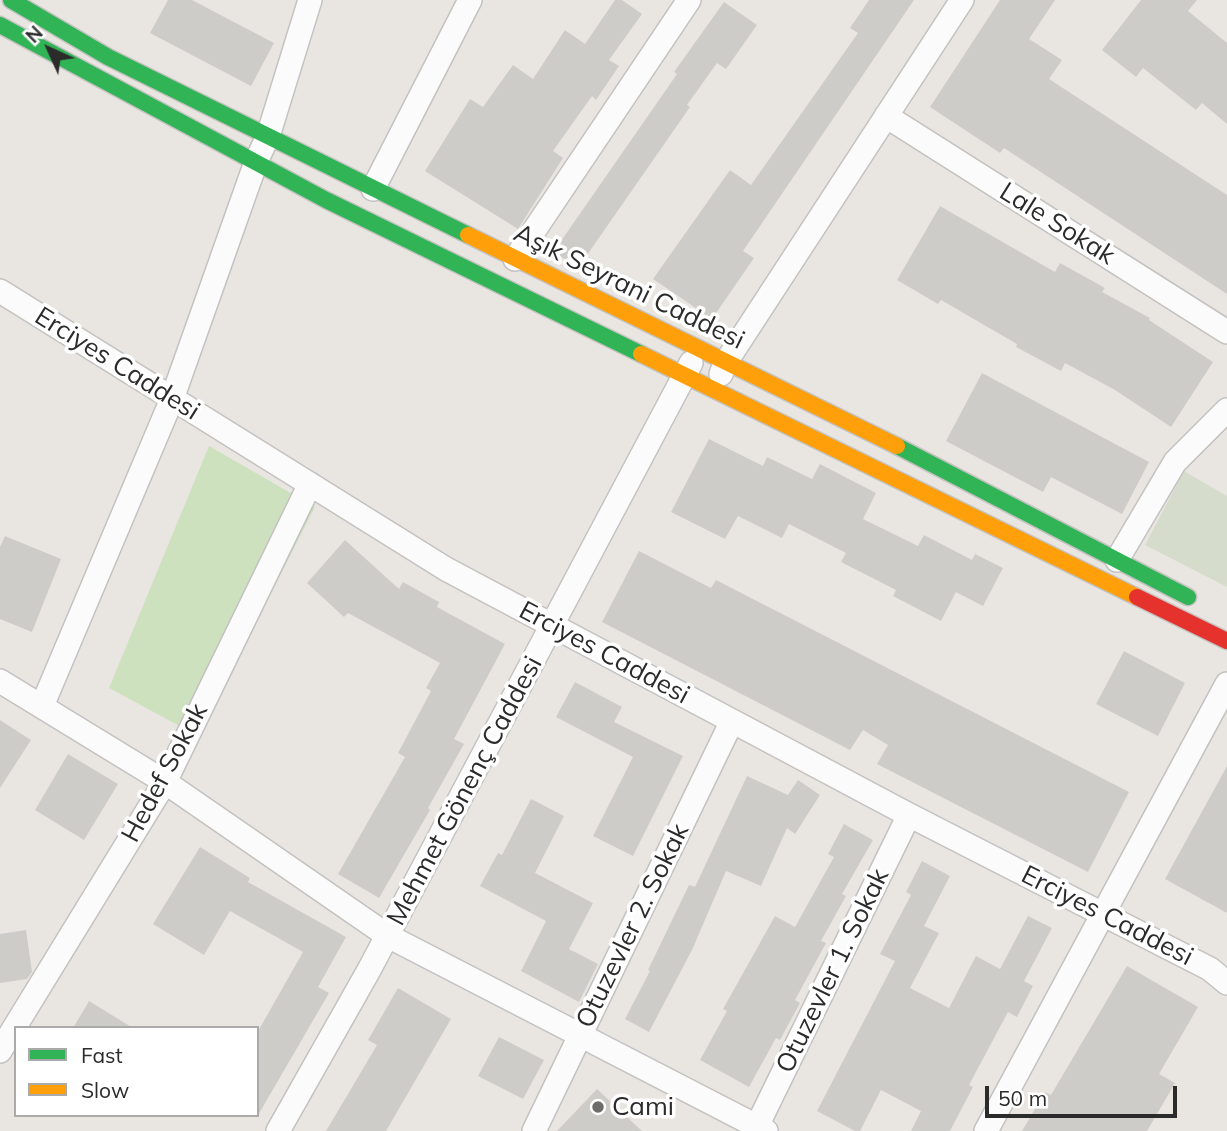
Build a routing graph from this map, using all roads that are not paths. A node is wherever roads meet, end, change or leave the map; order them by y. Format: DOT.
graph roads {
  1 [pos="11,0"];
  2 [pos="310,0"];
  3 [pos="470,0"];
  4 [pos="689,0"];
  5 [pos="962,0"];
  6 [pos="3,32"];
  7 [pos="886,116"];
  8 [pos="268,136"];
  9 [pos="256,162"];
  10 [pos="373,189"];
  11 [pos="515,259"];
  12 [pos="0,291"];
  13 [pos="1227,332"];
  14 [pos="699,349"];
  15 [pos="726,362"];
  16 [pos="685,375"];
  17 [pos="714,389"];
  18 [pos="172,398"];
  19 [pos="1227,410"];
  20 [pos="310,484"];
  21 [pos="1117,560"];
  22 [pos="1203,605"];
  23 [pos="552,626"];
  24 [pos="1227,641"];
  25 [pos="0,681"];
  26 [pos="1227,684"];
  27 [pos="42,706"];
  28 [pos="732,721"];
  29 [pos="165,782"];
  30 [pos="909,815"];
  31 [pos="1102,914"];
  32 [pos="388,936"];
  33 [pos="1227,983"];
  34 [pos="15,1026"];
  35 [pos="14,1028"];
  36 [pos="580,1035"];
  37 [pos="0,1051"];
  38 [pos="762,1128"];
  39 [pos="278,1131"];
  40 [pos="534,1131"];
  41 [pos="986,1131"];
  1 -- 8 [label="main road, Aşık Seyrani Caddesi"];
  2 -- 8 [label="street"];
  3 -- 10 [label="street"];
  4 -- 11 [label="street"];
  5 -- 7 [label="street"];
  6 -- 9 [label="main road"];
  7 -- 13 [label="street, Lale Sokak"];
  7 -- 15 [label="street"];
  8 -- 9 [label="street"];
  8 -- 10 [label="main road, Aşık Seyrani Caddesi"];
  9 -- 16 [label="main road"];
  9 -- 18 [label="street"];
  10 -- 11 [label="main road, Aşık Seyrani Caddesi"];
  11 -- 14 [label="main road, Aşık Seyrani Caddesi"];
  12 -- 18 [label="street, Erciyes Caddesi"];
  14 -- 15 [label="main road, Aşık Seyrani Caddesi"];
  14 -- 16 [label="street, Mehmet Gönenç Caddesi"];
  15 -- 17 [label="street"];
  15 -- 21 [label="main road, Aşık Seyrani Caddesi"];
  16 -- 17 [label="main road"];
  16 -- 23 [label="street, Mehmet Gönenç Caddesi"];
  17 -- 24 [label="main road"];
  18 -- 20 [label="street, Erciyes Caddesi"];
  18 -- 27 [label="street"];
  19 -- 21 [label="street"];
  20 -- 23 [label="street, Erciyes Caddesi"];
  20 -- 29 [label="street, Hedef Sokak"];
  21 -- 22 [label="main road, Aşık Seyrani Caddesi"];
  23 -- 28 [label="street, Erciyes Caddesi"];
  23 -- 32 [label="street, Mehmet Gönenç Caddesi"];
  25 -- 27 [label="street"];
  26 -- 31 [label="street"];
  27 -- 29 [label="street"];
  28 -- 30 [label="street, Erciyes Caddesi"];
  28 -- 36 [label="street, Otuzevler 2. Sokak"];
  29 -- 32 [label="street"];
  29 -- 34 [label="street, Hedef Sokak"];
  30 -- 31 [label="street, Erciyes Caddesi"];
  30 -- 38 [label="street, Otuzevler 1. Sokak"];
  31 -- 33 [label="street, Erciyes Caddesi"];
  31 -- 41 [label="street"];
  32 -- 36 [label="street"];
  32 -- 39 [label="street, Mehmet Gönenç Caddesi"];
  35 -- 37 [label="street, Hedef Sokak"];
  36 -- 38 [label="street"];
  36 -- 40 [label="street, Otuzevler 2. Sokak"];
}
